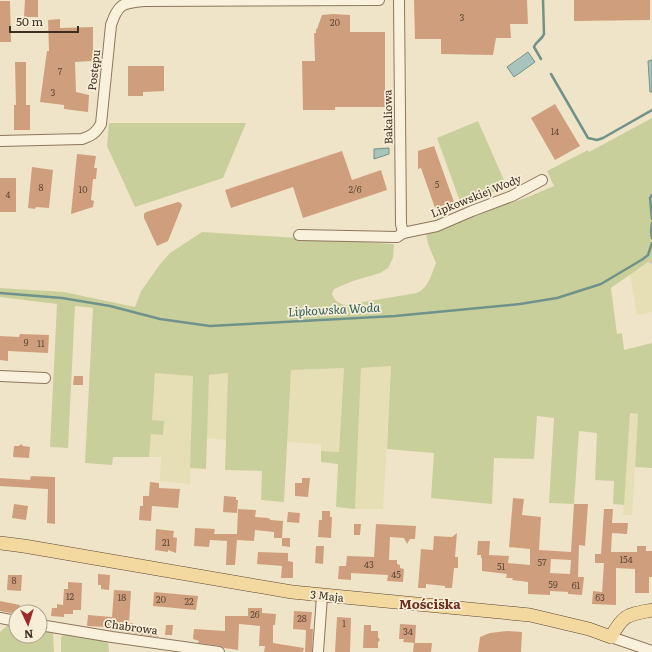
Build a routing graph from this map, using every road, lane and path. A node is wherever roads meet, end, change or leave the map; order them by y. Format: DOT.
graph roads {
  1 [pos="379,0"];
  2 [pos="399,0"];
  3 [pos="0,141"];
  4 [pos="542,180"];
  5 [pos="403,233"];
  6 [pos="299,235"];
  7 [pos="0,376"];
  8 [pos="45,378"];
  9 [pos="0,543"];
  10 [pos="322,596"];
  11 [pos="652,610"];
  12 [pos="48,626"];
  13 [pos="611,637"];
  14 [pos="652,651"];
  15 [pos="219,652"];
  16 [pos="318,652"];
  1 -- 3 [label="street, Postępu"];
  2 -- 5 [label="street, Bakaliowa"];
  4 -- 5 [label="street, Lipkowskiej Wody"];
  5 -- 6 [label="street, Lipkowskiej Wody"];
  7 -- 8 [label="street"];
  9 -- 10 [label="main road, 3 Maja"];
  10 -- 13 [label="main road, 3 Maja"];
  10 -- 16 [label="street"];
  11 -- 13 [label="main road"];
  12 -- 15 [label="street, Chabrowa"];
  13 -- 14 [label="street, 3 Maja"];
}
